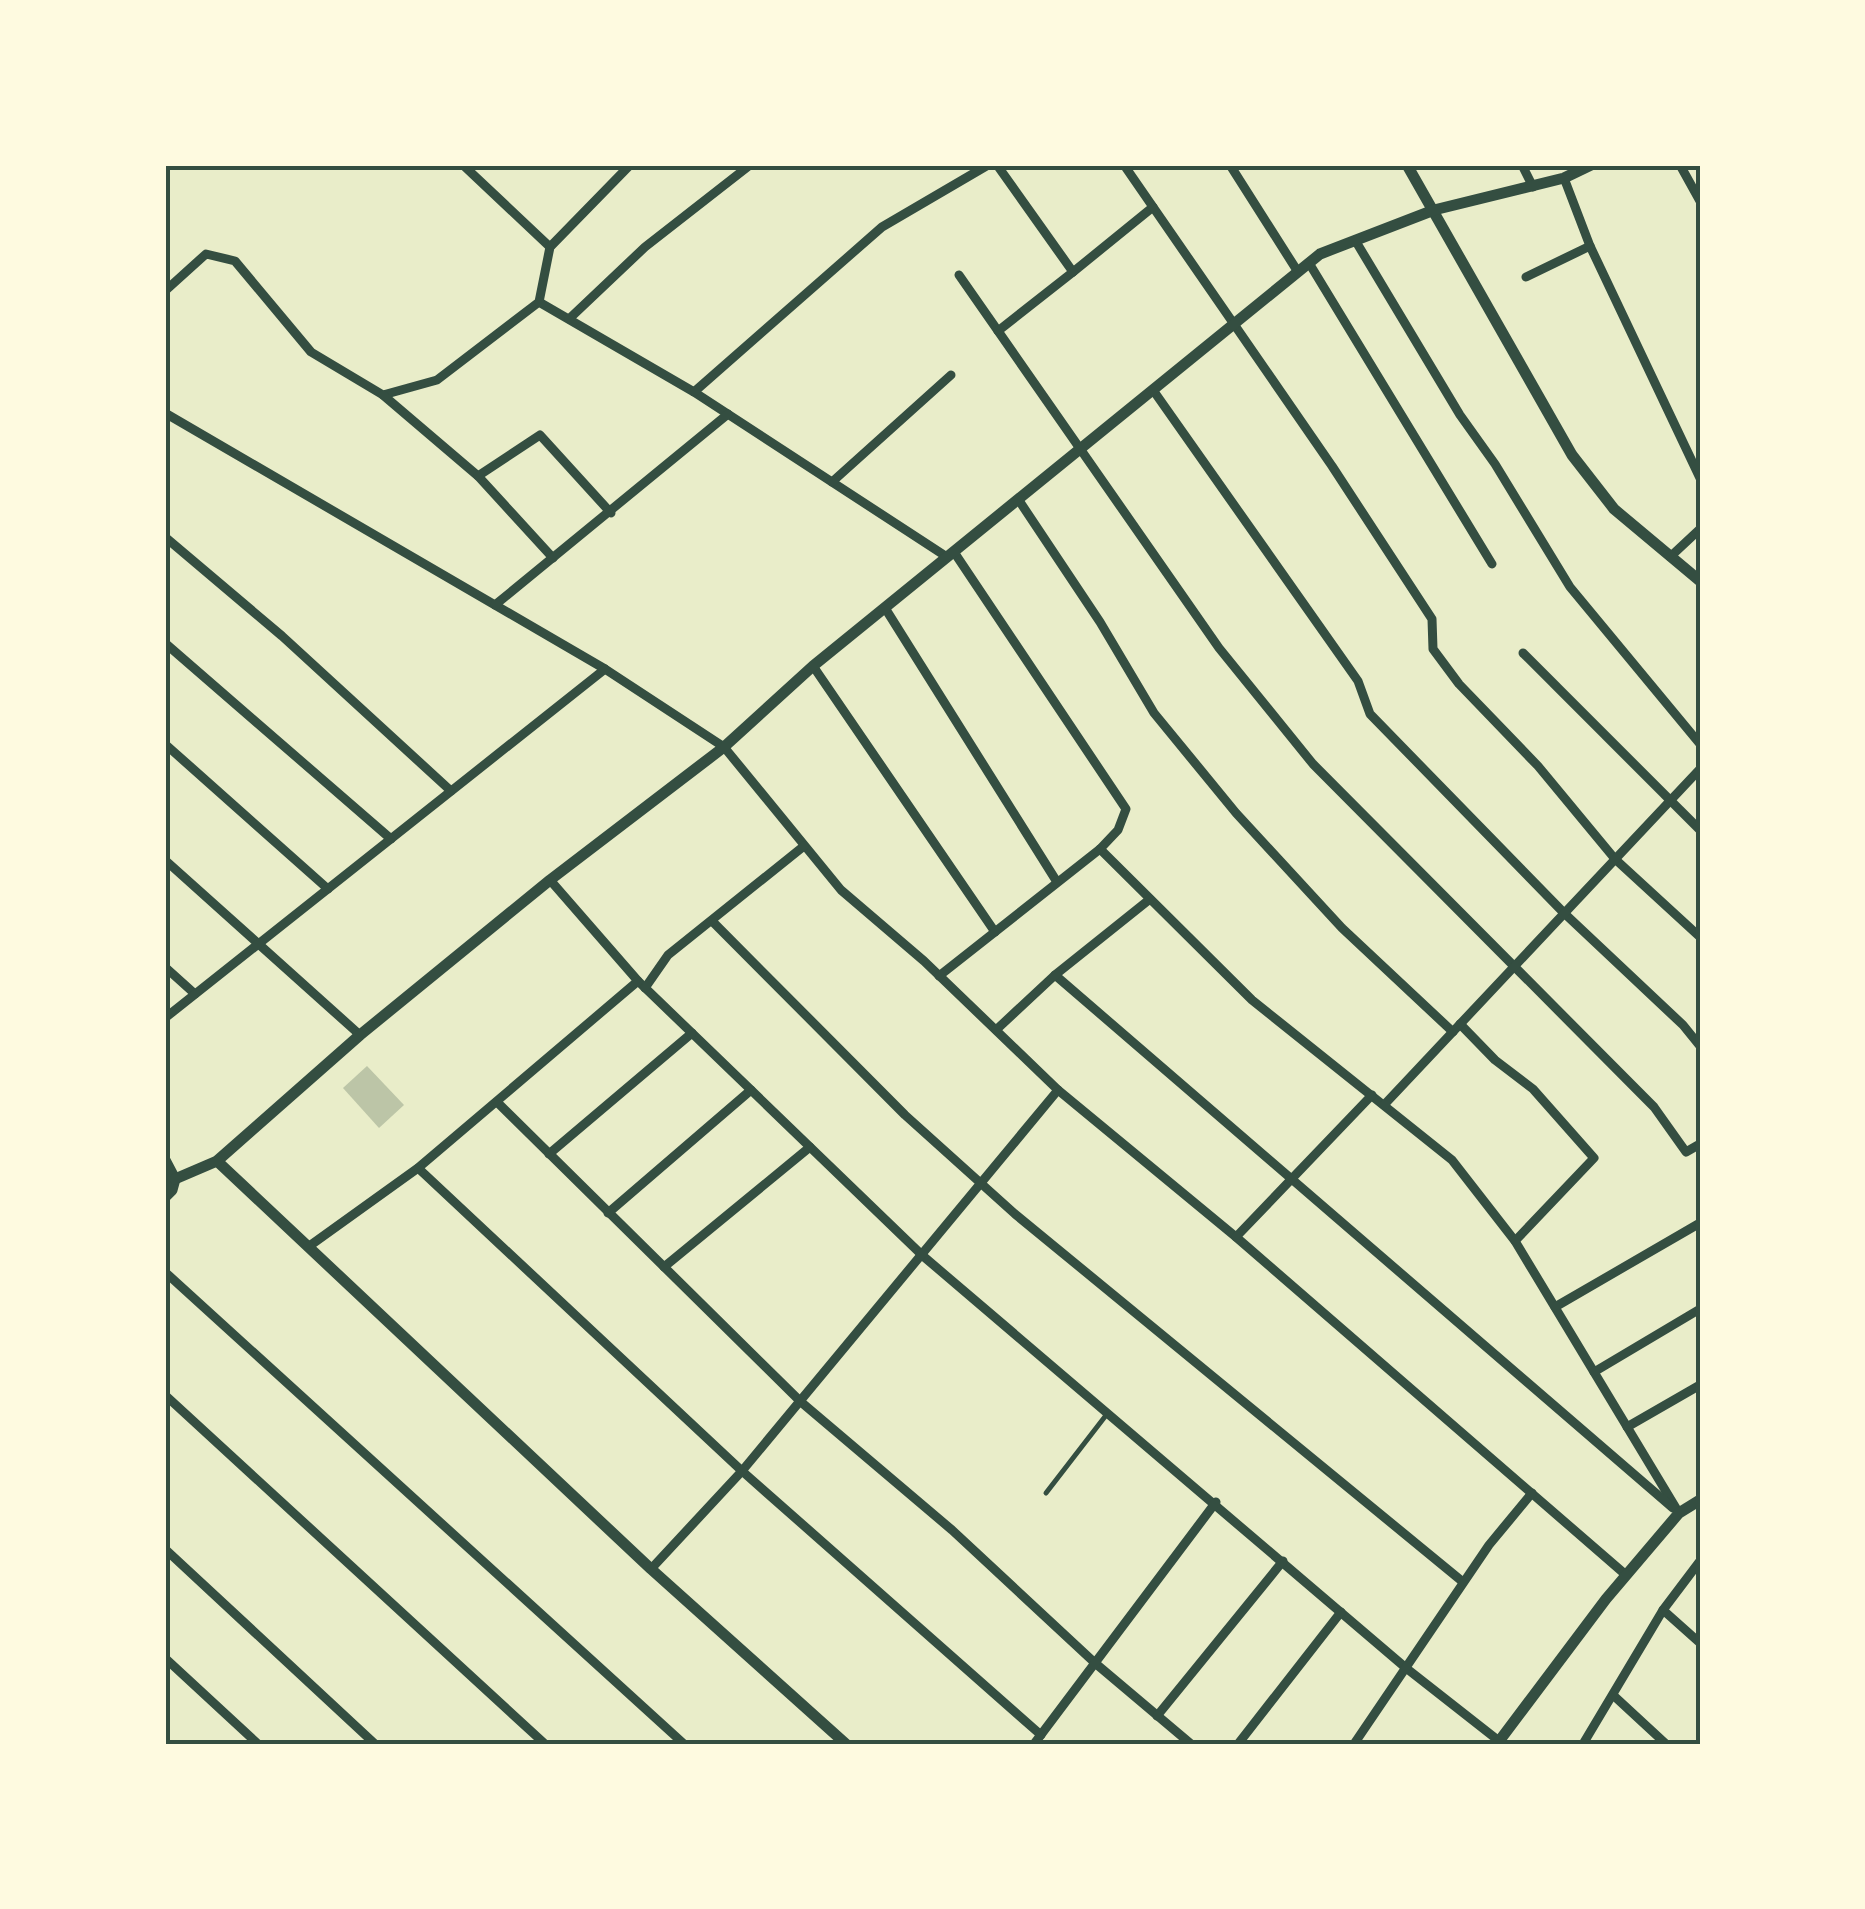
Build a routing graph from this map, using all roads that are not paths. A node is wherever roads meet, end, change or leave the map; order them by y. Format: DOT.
graph roads {
  1 [pos="463,165"];
  2 [pos="630,165"];
  3 [pos="750,165"];
  4 [pos="988,165"];
  5 [pos="997,165"];
  6 [pos="1124,165"];
  7 [pos="1230,165"];
  8 [pos="1407,165"];
  9 [pos="1522,165"];
  10 [pos="1591,165"];
  11 [pos="1680,165"];
  12 [pos="1564,178"];
  13 [pos="1532,187"];
  14 [pos="1700,201"];
  15 [pos="1154,207"];
  16 [pos="1434,210"];
  17 [pos="1356,240"];
  18 [pos="1590,246"];
  19 [pos="550,247"];
  20 [pos="1310,262"];
  21 [pos="1073,272"];
  22 [pos="1298,272"];
  23 [pos="959,275"];
  24 [pos="1526,277"];
  25 [pos="165,291"];
  26 [pos="538,302"];
  27 [pos="570,320"];
  28 [pos="1234,324"];
  29 [pos="998,331"];
  30 [pos="951,374"];
  31 [pos="1153,390"];
  32 [pos="694,392"];
  33 [pos="383,395"];
  34 [pos="165,412"];
  35 [pos="728,414"];
  36 [pos="1080,448"];
  37 [pos="478,476"];
  38 [pos="1700,478"];
  39 [pos="832,482"];
  40 [pos="1018,499"];
  41 [pos="611,513"];
  42 [pos="1700,529"];
  43 [pos="165,536"];
  44 [pos="950,554"];
  45 [pos="1670,557"];
  46 [pos="552,558"];
  47 [pos="1492,564"];
  48 [pos="1700,581"];
  49 [pos="496,605"];
  50 [pos="885,608"];
  51 [pos="165,643"];
  52 [pos="1523,653"];
  53 [pos="813,666"];
  54 [pos="605,669"];
  55 [pos="165,744"];
  56 [pos="1700,744"];
  57 [pos="724,747"];
  58 [pos="1700,770"];
  59 [pos="451,791"];
  60 [pos="1670,802"];
  61 [pos="1700,830"];
  62 [pos="391,839"];
  63 [pos="804,846"];
  64 [pos="1100,849"];
  65 [pos="1616,859"];
  66 [pos="165,860"];
  67 [pos="550,880"];
  68 [pos="1058,882"];
  69 [pos="328,889"];
  70 [pos="1150,898"];
  71 [pos="1564,913"];
  72 [pos="712,921"];
  73 [pos="995,932"];
  74 [pos="1700,938"];
  75 [pos="260,942"];
  76 [pos="1514,966"];
  77 [pos="165,968"];
  78 [pos="939,976"];
  79 [pos="1055,976"];
  80 [pos="641,985"];
  81 [pos="196,994"];
  82 [pos="165,1018"];
  83 [pos="1456,1028"];
  84 [pos="996,1030"];
  85 [pos="692,1033"];
  86 [pos="360,1034"];
  87 [pos="1700,1046"];
  88 [pos="751,1090"];
  89 [pos="1058,1090"];
  90 [pos="1372,1095"];
  91 [pos="497,1102"];
  92 [pos="1384,1105"];
  93 [pos="1700,1144"];
  94 [pos="810,1146"];
  95 [pos="549,1154"];
  96 [pos="165,1160"];
  97 [pos="217,1162"];
  98 [pos="418,1168"];
  99 [pos="175,1179"];
  100 [pos="1290,1180"];
  101 [pos="982,1184"];
  102 [pos="165,1197"];
  103 [pos="608,1212"];
  104 [pos="1700,1223"];
  105 [pos="1236,1237"];
  106 [pos="1514,1240"];
  107 [pos="308,1247"];
  108 [pos="924,1256"];
  109 [pos="664,1267"];
  110 [pos="165,1272"];
  111 [pos="1556,1308"];
  112 [pos="1700,1309"];
  113 [pos="1594,1372"];
  114 [pos="1700,1385"];
  115 [pos="165,1394"];
  116 [pos="800,1402"];
  117 [pos="1109,1412"];
  118 [pos="1627,1427"];
  119 [pos="742,1472"];
  120 [pos="1046,1493"];
  121 [pos="1532,1493"];
  122 [pos="1700,1500"];
  123 [pos="1216,1502"];
  124 [pos="1679,1513"];
  125 [pos="165,1550"];
  126 [pos="1283,1561"];
  127 [pos="1700,1561"];
  128 [pos="651,1569"];
  129 [pos="1626,1575"];
  130 [pos="1463,1582"];
  131 [pos="1663,1610"];
  132 [pos="1341,1612"];
  133 [pos="1700,1643"];
  134 [pos="165,1658"];
  135 [pos="1095,1663"];
  136 [pos="1406,1668"];
  137 [pos="1613,1695"];
  138 [pos="1157,1716"];
  139 [pos="1038,1740"];
  140 [pos="1498,1743"];
  141 [pos="258,1744"];
  142 [pos="375,1744"];
  143 [pos="545,1744"];
  144 [pos="684,1744"];
  145 [pos="846,1744"];
  146 [pos="1191,1744"];
  147 [pos="1238,1744"];
  148 [pos="1354,1744"];
  149 [pos="1583,1744"];
  150 [pos="1666,1744"];
  1 -- 19 [label="street"];
  2 -- 19 [label="street"];
  3 -- 27 [label="street"];
  4 -- 32 [label="street"];
  5 -- 21 [label="street"];
  6 -- 15 [label="street"];
  7 -- 22 [label="street"];
  8 -- 16 [label="street"];
  9 -- 13 [label="street"];
  10 -- 12 [label="street"];
  11 -- 14 [label="street"];
  12 -- 13 [label="street"];
  12 -- 18 [label="street"];
  13 -- 16 [label="street"];
  15 -- 21 [label="street"];
  15 -- 28 [label="street"];
  16 -- 17 [label="street"];
  16 -- 45 [label="street"];
  17 -- 20 [label="street"];
  17 -- 56 [label="street"];
  18 -- 24 [label="street"];
  18 -- 38 [label="street"];
  19 -- 26 [label="street"];
  20 -- 22 [label="street"];
  20 -- 47 [label="street"];
  21 -- 29 [label="street"];
  22 -- 28 [label="street"];
  23 -- 29 [label="street"];
  25 -- 33 [label="street"];
  26 -- 27 [label="street"];
  26 -- 33 [label="street"];
  27 -- 32 [label="street"];
  28 -- 31 [label="street"];
  28 -- 65 [label="street"];
  29 -- 36 [label="street"];
  30 -- 39 [label="street"];
  31 -- 36 [label="street"];
  31 -- 71 [label="street"];
  32 -- 35 [label="street"];
  33 -- 37 [label="street"];
  34 -- 49 [label="street"];
  35 -- 39 [label="street"];
  35 -- 41 [label="street"];
  36 -- 40 [label="street"];
  36 -- 76 [label="street"];
  37 -- 41 [label="street"];
  37 -- 46 [label="street"];
  39 -- 44 [label="street"];
  40 -- 44 [label="street"];
  40 -- 83 [label="street"];
  41 -- 46 [label="street"];
  42 -- 45 [label="street"];
  43 -- 59 [label="street"];
  44 -- 50 [label="street"];
  44 -- 64 [label="street"];
  45 -- 48 [label="street"];
  46 -- 49 [label="street"];
  49 -- 54 [label="street"];
  50 -- 53 [label="street"];
  50 -- 68 [label="street"];
  51 -- 62 [label="street"];
  52 -- 60 [label="street"];
  53 -- 57 [label="street"];
  53 -- 73 [label="street"];
  54 -- 57 [label="street"];
  54 -- 59 [label="street"];
  55 -- 69 [label="street"];
  57 -- 63 [label="street"];
  57 -- 67 [label="street"];
  58 -- 60 [label="street"];
  59 -- 62 [label="street"];
  60 -- 61 [label="street"];
  60 -- 65 [label="street"];
  62 -- 69 [label="street"];
  63 -- 72 [label="street"];
  63 -- 78 [label="street"];
  64 -- 68 [label="street"];
  64 -- 70 [label="street"];
  65 -- 71 [label="street"];
  65 -- 74 [label="street"];
  66 -- 75 [label="street"];
  67 -- 80 [label="street"];
  67 -- 86 [label="street"];
  68 -- 73 [label="street"];
  69 -- 75 [label="street"];
  70 -- 79 [label="street"];
  70 -- 90 [label="street"];
  71 -- 76 [label="street"];
  71 -- 87 [label="street"];
  72 -- 80 [label="street"];
  72 -- 101 [label="street"];
  73 -- 78 [label="street"];
  75 -- 81 [label="street"];
  75 -- 86 [label="street"];
  76 -- 83 [label="street"];
  76 -- 93 [label="street"];
  77 -- 81 [label="street"];
  78 -- 84 [label="street"];
  79 -- 84 [label="street"];
  79 -- 100 [label="street"];
  80 -- 85 [label="street"];
  80 -- 91 [label="street"];
  81 -- 82 [label="street"];
  83 -- 92 [label="street"];
  83 -- 106 [label="street"];
  84 -- 89 [label="street"];
  85 -- 88 [label="street"];
  85 -- 95 [label="street"];
  86 -- 97 [label="street"];
  88 -- 94 [label="street"];
  88 -- 103 [label="street"];
  89 -- 101 [label="street"];
  89 -- 105 [label="street"];
  90 -- 92 [label="street"];
  90 -- 100 [label="street"];
  91 -- 95 [label="street"];
  91 -- 98 [label="street"];
  92 -- 106 [label="street"];
  94 -- 108 [label="street"];
  94 -- 109 [label="street"];
  95 -- 103 [label="street"];
  96 -- 99 [label="street"];
  97 -- 99 [label="street"];
  97 -- 107 [label="street"];
  98 -- 107 [label="street"];
  98 -- 119 [label="street"];
  99 -- 102 [label="street"];
  100 -- 105 [label="street"];
  100 -- 124 [label="street"];
  101 -- 108 [label="street"];
  101 -- 130 [label="street"];
  103 -- 109 [label="street"];
  104 -- 111 [label="street"];
  105 -- 121 [label="street"];
  106 -- 111 [label="street"];
  107 -- 128 [label="street"];
  108 -- 116 [label="street"];
  108 -- 117 [label="street"];
  109 -- 116 [label="street"];
  110 -- 144 [label="street"];
  111 -- 113 [label="street"];
  112 -- 113 [label="street"];
  113 -- 118 [label="street"];
  114 -- 118 [label="street"];
  115 -- 143 [label="street"];
  116 -- 119 [label="street"];
  116 -- 135 [label="street"];
  117 -- 120 [label="lane"];
  117 -- 123 [label="street"];
  118 -- 124 [label="street"];
  119 -- 128 [label="street"];
  119 -- 139 [label="street"];
  121 -- 129 [label="street"];
  121 -- 130 [label="street"];
  122 -- 124 [label="street"];
  123 -- 126 [label="street"];
  123 -- 135 [label="street"];
  124 -- 129 [label="street"];
  125 -- 142 [label="street"];
  126 -- 132 [label="street"];
  126 -- 138 [label="street"];
  127 -- 131 [label="street"];
  128 -- 145 [label="street"];
  129 -- 140 [label="street"];
  130 -- 136 [label="street"];
  131 -- 133 [label="street"];
  131 -- 137 [label="street"];
  132 -- 136 [label="street"];
  132 -- 147 [label="street"];
  134 -- 141 [label="street"];
  135 -- 138 [label="street"];
  135 -- 139 [label="street"];
  136 -- 140 [label="street"];
  136 -- 148 [label="street"];
  137 -- 149 [label="street"];
  137 -- 150 [label="street"];
  138 -- 146 [label="street"];
}
